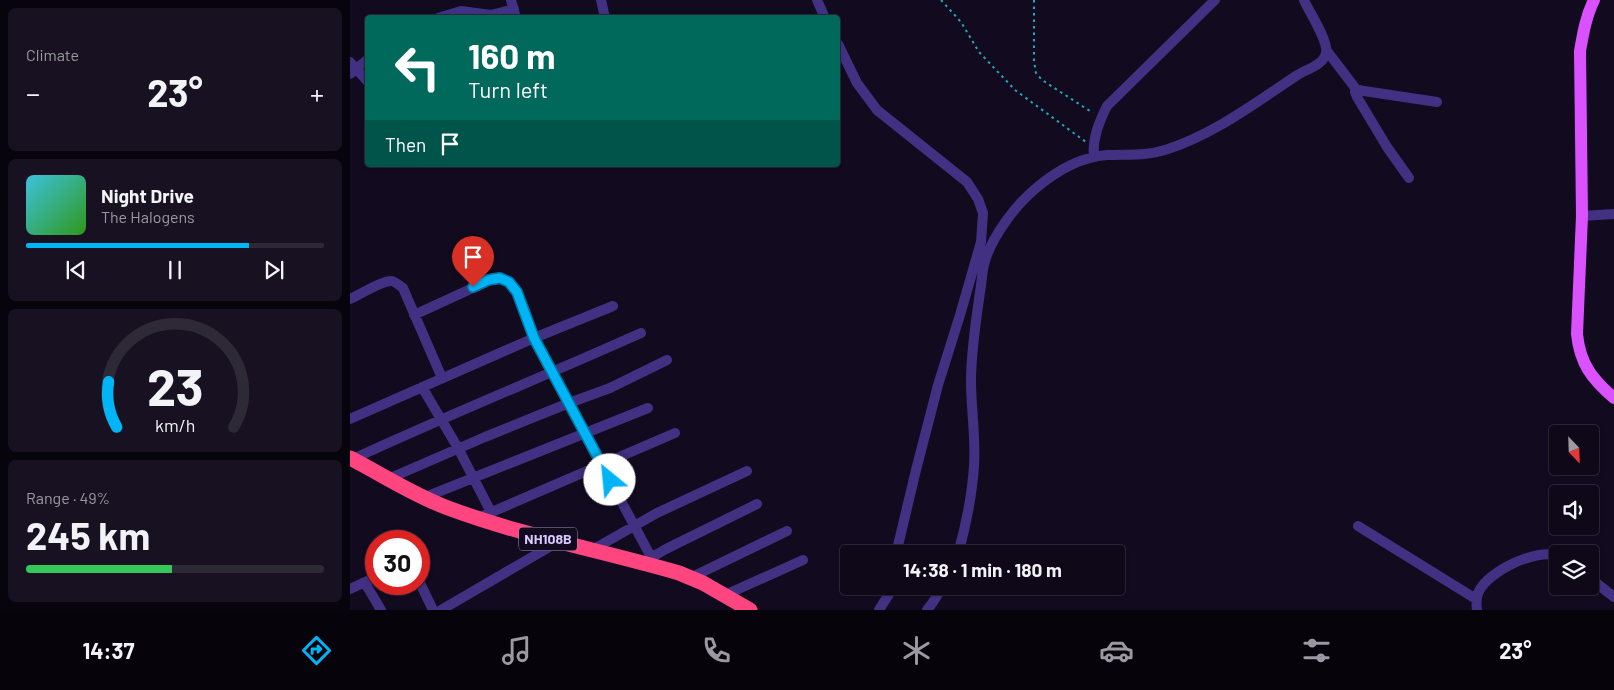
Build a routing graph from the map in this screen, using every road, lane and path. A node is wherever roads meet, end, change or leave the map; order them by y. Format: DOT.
graph roads {
  1 [pos="601,0"];
  2 [pos="817,0"];
  3 [pos="942,0"];
  4 [pos="1034,0"];
  5 [pos="1215,0"];
  6 [pos="1304,0"];
  7 [pos="1594,0"];
  8 [pos="514,9"];
  9 [pos="448,15"];
  10 [pos="491,15"];
  11 [pos="491,15"];
  12 [pos="604,15"];
  13 [pos="824,15"];
  14 [pos="840,48"];
  15 [pos="1327,51"];
  16 [pos="365,61"];
  17 [pos="352,68"];
  18 [pos="365,79"];
  19 [pos="1356,89"];
  20 [pos="1437,102"];
  21 [pos="1101,118"];
  22 [pos="1092,145"];
  23 [pos="1094,157"];
  24 [pos="1409,178"];
  25 [pos="1614,214"];
  26 [pos="1582,216"];
  27 [pos="350,300"];
  28 [pos="613,306"];
  29 [pos="414,314"];
  30 [pos="641,334"];
  31 [pos="534,338"];
  32 [pos="667,360"];
  33 [pos="553,372"];
  34 [pos="442,378"];
  35 [pos="422,387"];
  36 [pos="1614,398"];
  37 [pos="569,403"];
  38 [pos="648,408"];
  39 [pos="350,418"];
  40 [pos="441,419"];
  41 [pos="675,433"];
  42 [pos="586,434"];
  43 [pos="458,448"];
  44 [pos="351,459"];
  45 [pos="602,464"];
  46 [pos="746,471"];
  47 [pos="474,478"];
  48 [pos="388,479"];
  49 [pos="423,498"];
  50 [pos="757,504"];
  51 [pos="484,515"];
  52 [pos="634,525"];
  53 [pos="1358,526"];
  54 [pos="787,531"];
  55 [pos="558,542"];
  56 [pos="898,545"];
  57 [pos="961,545"];
  58 [pos="592,550"];
  59 [pos="1549,554"];
  60 [pos="647,560"];
  61 [pos="803,560"];
  62 [pos="690,578"];
  63 [pos="365,583"];
  64 [pos="1599,585"];
  65 [pos="350,590"];
  66 [pos="372,595"];
  67 [pos="425,595"];
  68 [pos="725,595"];
  69 [pos="888,595"];
  70 [pos="937,595"];
  71 [pos="1614,597"];
  72 [pos="1476,599"];
  73 [pos="381,610"];
  74 [pos="432,610"];
  75 [pos="441,610"];
  76 [pos="750,610"];
  77 [pos="879,610"];
  78 [pos="927,610"];
  79 [pos="1477,610"];
  1 -- 12 [label="street"];
  2 -- 13 [label="street"];
  3 -- 22 [label="path"];
  4 -- 21 [label="path"];
  5 -- 21 [label="street"];
  6 -- 15 [label="street"];
  7 -- 26 [label="main road"];
  8 -- 10 [label="street"];
  9 -- 11 [label="street"];
  14 -- 56 [label="street"];
  15 -- 19 [label="street"];
  15 -- 23 [label="street"];
  16 -- 17 [label="street"];
  17 -- 18 [label="street"];
  19 -- 20 [label="street"];
  19 -- 24 [label="street"];
  21 -- 22 [label="street"];
  22 -- 23 [label="street"];
  23 -- 57 [label="street"];
  25 -- 26 [label="street"];
  26 -- 36 [label="main road"];
  27 -- 29 [label="street"];
  28 -- 31 [label="street"];
  29 -- 31 [label="street"];
  29 -- 34 [label="street"];
  30 -- 33 [label="street"];
  31 -- 33 [label="street"];
  31 -- 34 [label="street"];
  32 -- 37 [label="street"];
  33 -- 37 [label="street"];
  33 -- 40 [label="street"];
  34 -- 35 [label="street"];
  35 -- 39 [label="street"];
  35 -- 40 [label="street"];
  37 -- 42 [label="street"];
  37 -- 43 [label="street"];
  38 -- 42 [label="street"];
  40 -- 43 [label="street"];
  40 -- 44 [label="street"];
  41 -- 45 [label="street"];
  42 -- 45 [label="street"];
  42 -- 47 [label="street"];
  43 -- 47 [label="street"];
  43 -- 48 [label="street"];
  44 -- 48 [label="highway, NH108B"];
  45 -- 51 [label="street"];
  45 -- 52 [label="street"];
  46 -- 52 [label="street"];
  47 -- 49 [label="street"];
  47 -- 51 [label="street"];
  48 -- 49 [label="highway, NH108B"];
  49 -- 51 [label="highway, NH108B"];
  50 -- 60 [label="street"];
  51 -- 55 [label="highway, NH108B"];
  52 -- 58 [label="street"];
  52 -- 60 [label="street"];
  53 -- 72 [label="street"];
  54 -- 62 [label="street"];
  55 -- 58 [label="highway, NH108B"];
  55 -- 75 [label="street"];
  58 -- 60 [label="highway, NH108B"];
  59 -- 72 [label="street"];
  60 -- 62 [label="highway, NH108B"];
  61 -- 68 [label="street"];
  62 -- 68 [label="highway, NH108B"];
  63 -- 65 [label="street"];
  64 -- 71 [label="street"];
  66 -- 73 [label="street"];
  67 -- 74 [label="street"];
  68 -- 76 [label="highway, NH108B"];
  69 -- 77 [label="street"];
  70 -- 78 [label="street"];
  72 -- 79 [label="street"];
}
